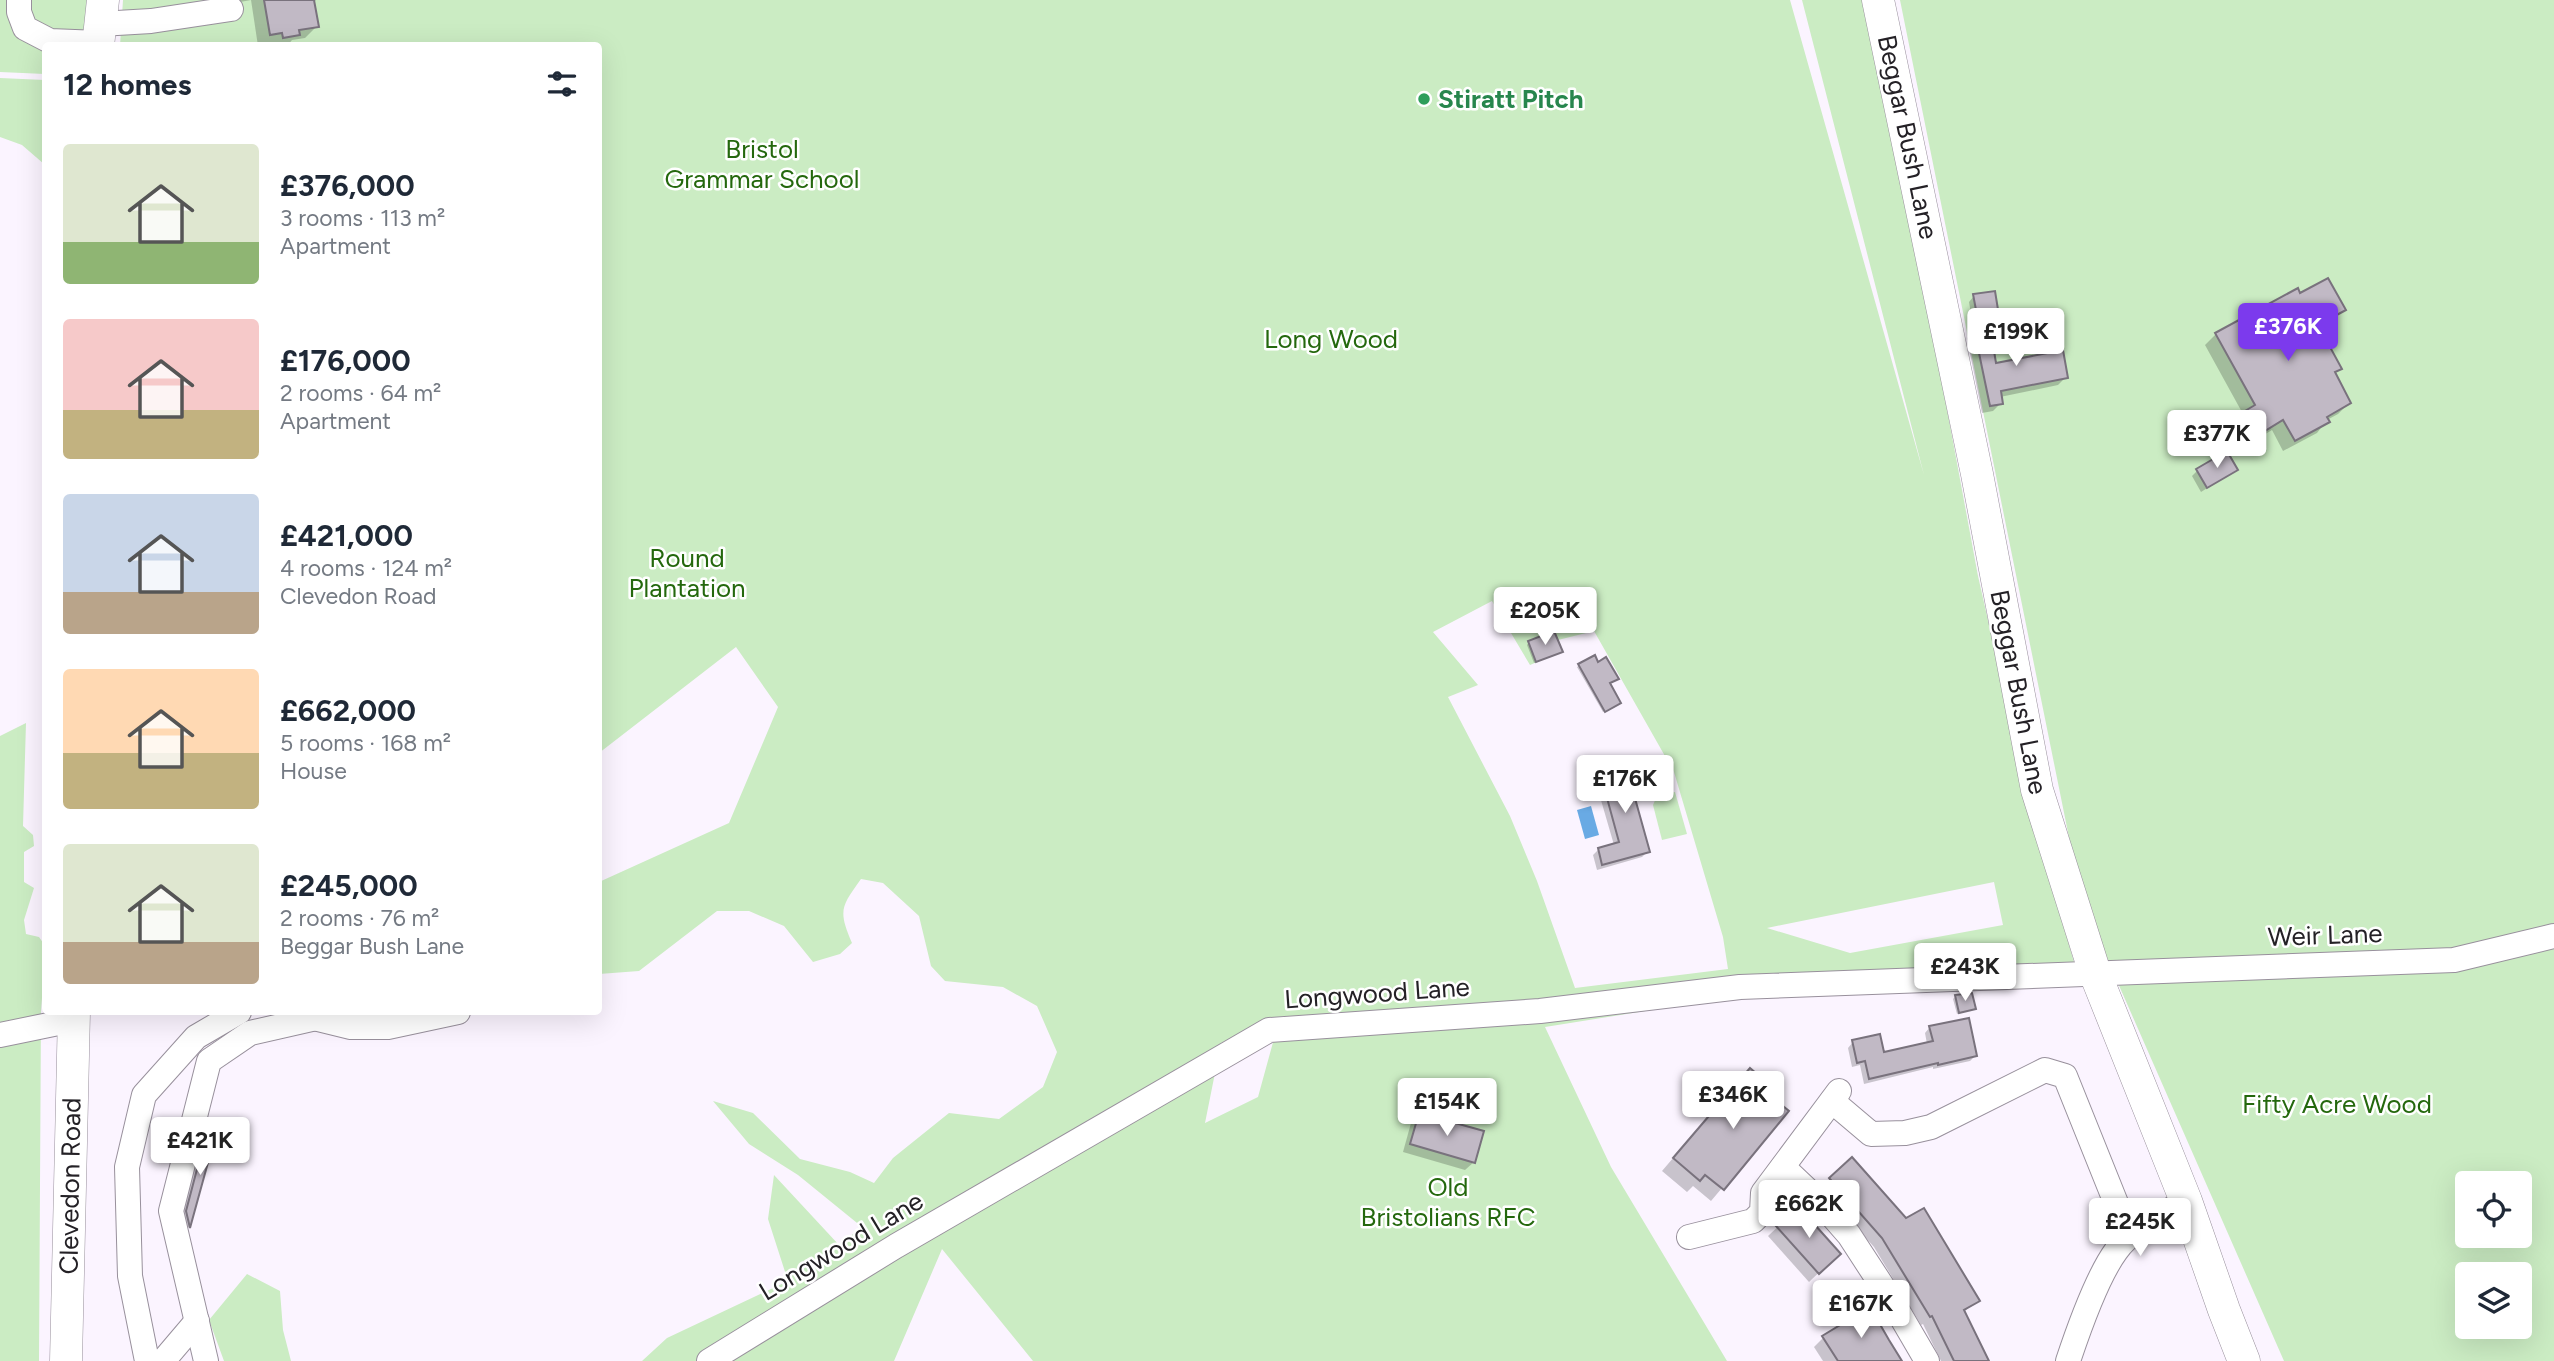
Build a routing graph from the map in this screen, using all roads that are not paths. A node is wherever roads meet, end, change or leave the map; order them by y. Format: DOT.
graph roads {
  1 [pos="19,0"];
  2 [pos="1878,0"];
  3 [pos="231,9"];
  4 [pos="100,28"];
  5 [pos="2554,936"];
  6 [pos="2095,974"];
  7 [pos="234,1015"];
  8 [pos="302,1015"];
  9 [pos="444,1015"];
  10 [pos="74,1016"];
  11 [pos="316,1018"];
  12 [pos="0,1035"];
  13 [pos="1783,1167"];
  14 [pos="2186,1201"];
  15 [pos="2132,1234"];
  16 [pos="1689,1237"];
  17 [pos="197,1321"];
  18 [pos="66,1361"];
  19 [pos="147,1361"];
  20 [pos="163,1361"];
  21 [pos="206,1361"];
  22 [pos="709,1361"];
  23 [pos="1927,1361"];
  24 [pos="2068,1361"];
  25 [pos="2244,1361"];
  1 -- 4 [label="street"];
  2 -- 6 [label="main road, Beggar Bush Lane"];
  3 -- 4 [label="street"];
  5 -- 6 [label="street, Weir Lane"];
  6 -- 14 [label="main road, Beggar Bush Lane"];
  6 -- 22 [label="street, Longwood Lane"];
  7 -- 19 [label="street"];
  8 -- 11 [label="street"];
  9 -- 11 [label="street"];
  10 -- 12 [label="street"];
  10 -- 18 [label="main road, Clevedon Road"];
  11 -- 17 [label="street"];
  13 -- 15 [label="street"];
  13 -- 16 [label="street"];
  13 -- 23 [label="street"];
  14 -- 15 [label="street"];
  14 -- 25 [label="main road, Beggar Bush Lane"];
  15 -- 24 [label="street"];
  17 -- 20 [label="street"];
  17 -- 21 [label="street"];
}
